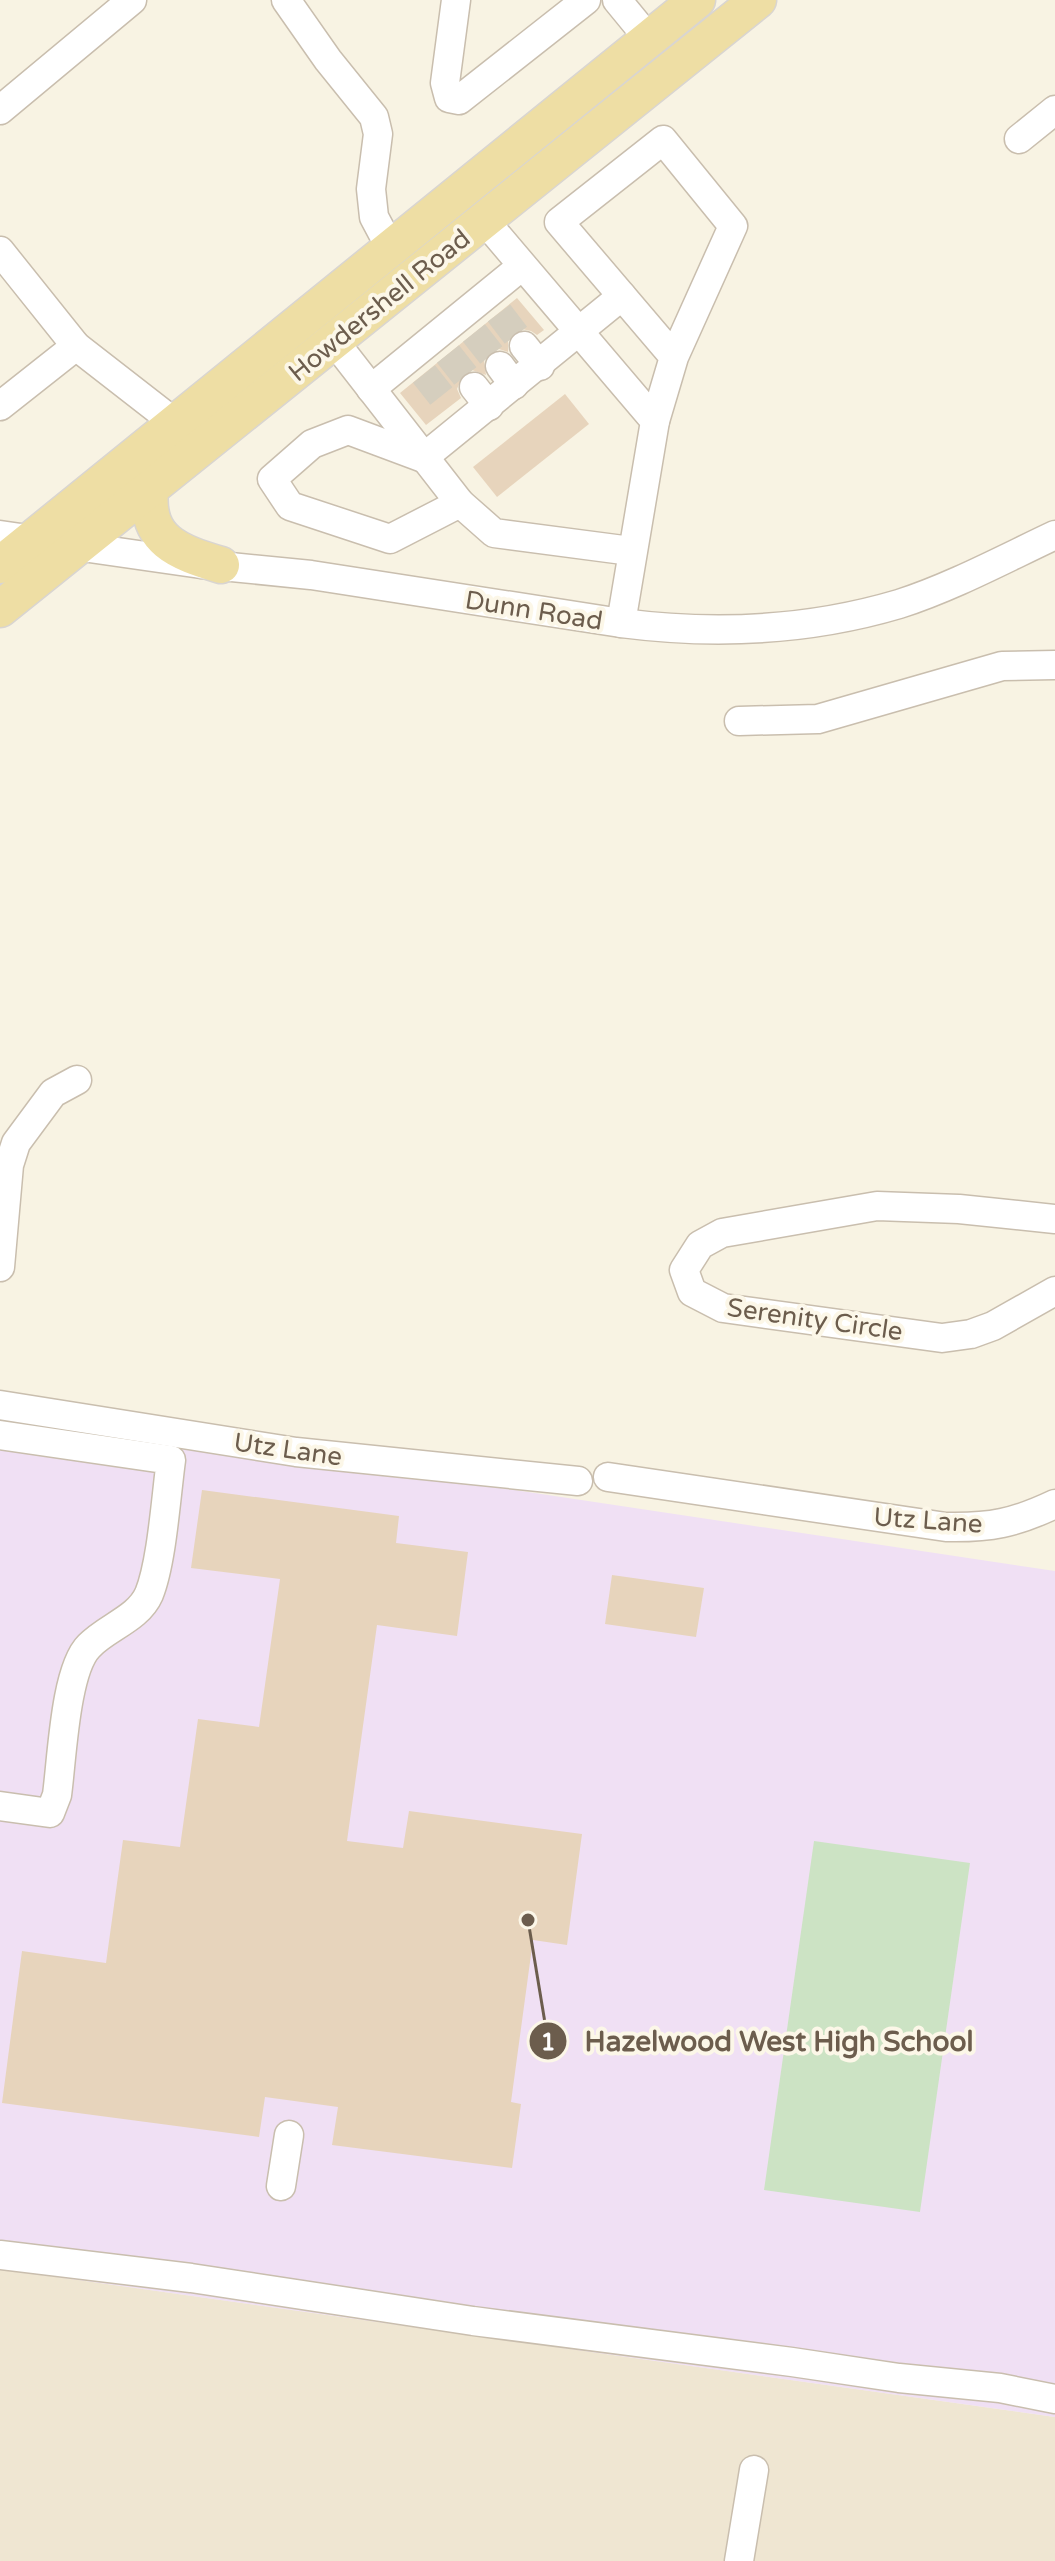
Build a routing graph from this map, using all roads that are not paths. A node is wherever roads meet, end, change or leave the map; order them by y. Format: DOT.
graph roads {
  1 [pos="132,0"];
  2 [pos="286,0"];
  3 [pos="456,0"];
  4 [pos="586,0"];
  5 [pos="617,0"];
  6 [pos="697,0"];
  7 [pos="758,0"];
  8 [pos="649,39"];
  9 [pos="0,110"];
  10 [pos="1055,110"];
  11 [pos="1019,139"];
  12 [pos="484,220"];
  13 [pos="391,249"];
  14 [pos="0,251"];
  15 [pos="522,266"];
  16 [pos="622,296"];
  17 [pos="579,334"];
  18 [pos="334,341"];
  19 [pos="76,346"];
  20 [pos="674,357"];
  21 [pos="371,389"];
  22 [pos="0,406"];
  23 [pos="655,421"];
  24 [pos="175,423"];
  25 [pos="423,458"];
  26 [pos="150,489"];
  27 [pos="460,503"];
  28 [pos="1055,535"];
  29 [pos="16,538"];
  30 [pos="79,546"];
  31 [pos="631,551"];
  32 [pos="0,565"];
  33 [pos="221,565"];
  34 [pos="0,609"];
  35 [pos="621,623"];
  36 [pos="1055,665"];
  37 [pos="739,721"];
  38 [pos="77,1080"];
  39 [pos="1055,1219"];
  40 [pos="0,1267"];
  41 [pos="1055,1291"];
  42 [pos="0,1405"];
  43 [pos="0,1435"];
  44 [pos="608,1477"];
  45 [pos="578,1481"];
  46 [pos="1055,1504"];
  47 [pos="0,1806"];
  48 [pos="289,2135"];
  49 [pos="281,2186"];
  50 [pos="0,2255"];
  51 [pos="1055,2399"];
  52 [pos="754,2470"];
  53 [pos="739,2561"];
  1 -- 9 [label="street"];
  2 -- 13 [label="street"];
  3 -- 4 [label="street"];
  5 -- 8 [label="street"];
  6 -- 8 [label="main road, Howdershell Road"];
  7 -- 12 [label="main road, Howdershell Road"];
  8 -- 13 [label="main road, Howdershell Road"];
  10 -- 11 [label="street"];
  12 -- 15 [label="street"];
  12 -- 18 [label="main road, Howdershell Road"];
  13 -- 24 [label="main road, Howdershell Road"];
  14 -- 19 [label="street"];
  15 -- 17 [label="street"];
  15 -- 21 [label="street"];
  16 -- 17 [label="street"];
  16 -- 20 [label="street"];
  16 -- 20 [label="street"];
  17 -- 23 [label="street"];
  17 -- 25 [label="street"];
  18 -- 21 [label="street"];
  18 -- 26 [label="main road, Howdershell Road"];
  19 -- 22 [label="street"];
  19 -- 24 [label="street"];
  20 -- 23 [label="street"];
  21 -- 25 [label="street"];
  23 -- 31 [label="street"];
  24 -- 29 [label="main road, Howdershell Road"];
  25 -- 27 [label="street"];
  25 -- 27 [label="street"];
  26 -- 30 [label="main road, Howdershell Road"];
  26 -- 33 [label="main road"];
  27 -- 31 [label="street"];
  28 -- 35 [label="street, Dunn Road"];
  29 -- 30 [label="street, Dunn Road"];
  29 -- 32 [label="main road, Howdershell Road"];
  30 -- 33 [label="street, Dunn Road"];
  30 -- 34 [label="main road, Howdershell Road"];
  31 -- 35 [label="street"];
  33 -- 35 [label="street, Dunn Road"];
  36 -- 37 [label="street"];
  38 -- 40 [label="street"];
  39 -- 41 [label="street, Serenity Circle"];
  42 -- 45 [label="street, Utz Lane"];
  43 -- 47 [label="street"];
  44 -- 46 [label="street, Utz Lane"];
  48 -- 49 [label="street"];
  50 -- 51 [label="street"];
  52 -- 53 [label="street"];
}
